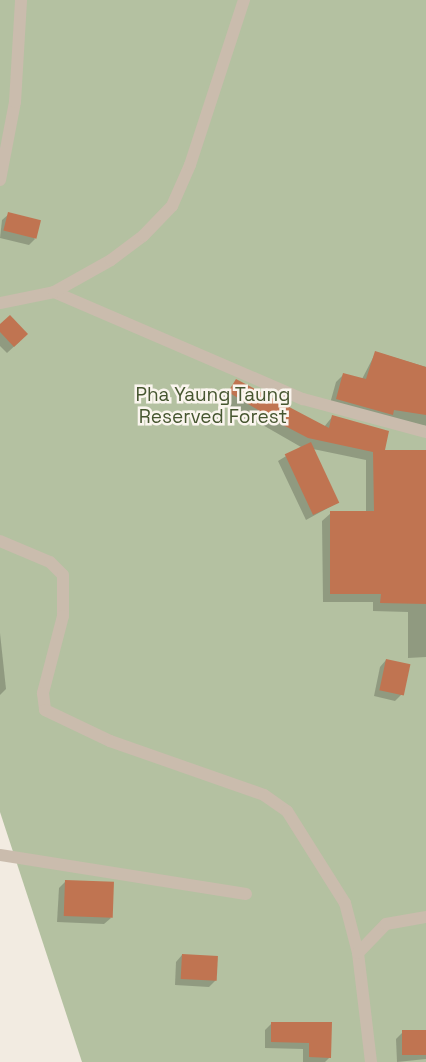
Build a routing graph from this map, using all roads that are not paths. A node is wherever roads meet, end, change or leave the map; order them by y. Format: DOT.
graph roads {
  1 [pos="21,0"];
  2 [pos="244,0"];
  3 [pos="0,180"];
  4 [pos="54,292"];
  5 [pos="1,302"];
  6 [pos="426,432"];
  7 [pos="0,541"];
  8 [pos="0,855"];
  9 [pos="246,894"];
  10 [pos="426,917"];
  11 [pos="358,953"];
  12 [pos="371,1062"];
  1 -- 3 [label="street"];
  2 -- 4 [label="street"];
  4 -- 5 [label="street"];
  4 -- 6 [label="street"];
  7 -- 11 [label="street"];
  8 -- 9 [label="street"];
  10 -- 11 [label="street"];
  11 -- 12 [label="street"];
}
